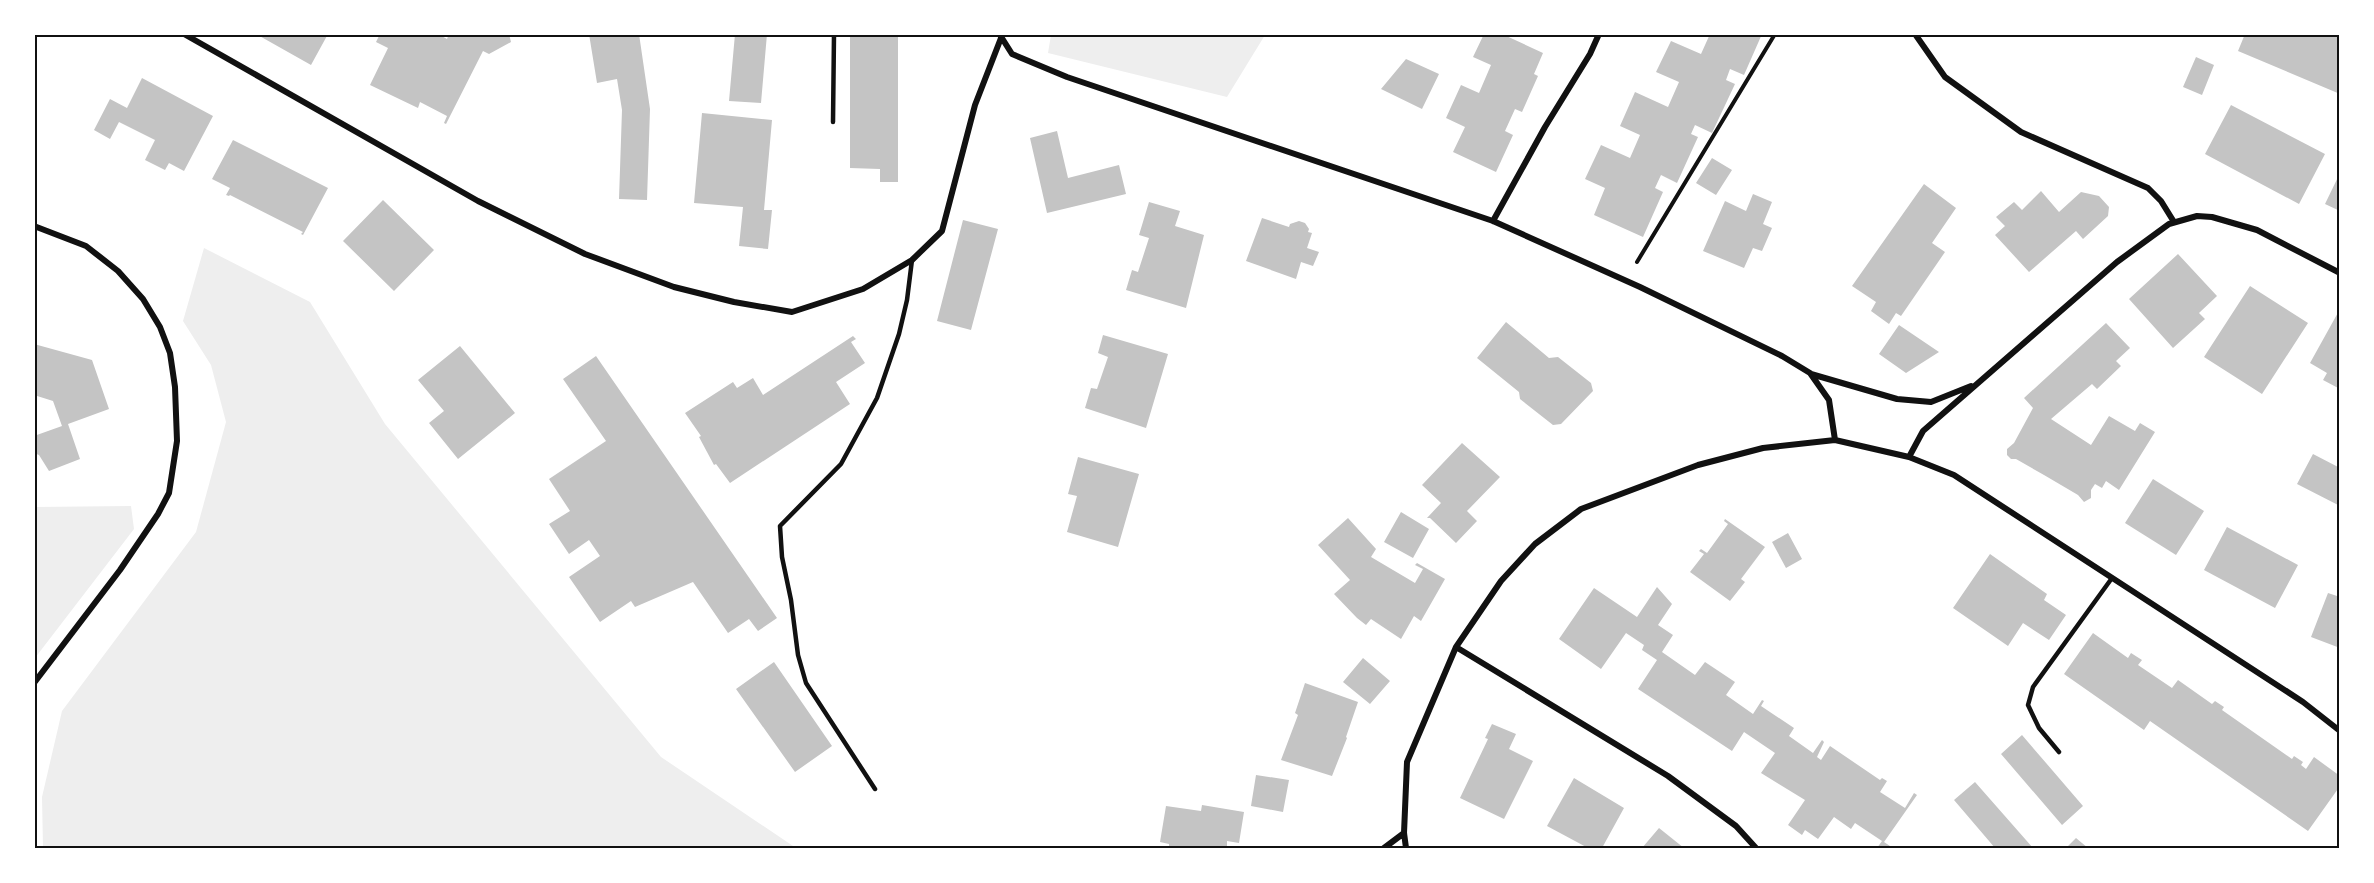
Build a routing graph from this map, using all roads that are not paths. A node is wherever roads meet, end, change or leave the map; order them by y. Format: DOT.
graph roads {
  1 [pos="184,34"];
  2 [pos="834,34"];
  3 [pos="1599,34"];
  4 [pos="1915,34"];
  5 [pos="1000,36"];
  6 [pos="833,122"];
  7 [pos="1493,221"];
  8 [pos="2174,222"];
  9 [pos="34,226"];
  10 [pos="912,261"];
  11 [pos="2340,273"];
  12 [pos="1810,373"];
  13 [pos="1977,384"];
  14 [pos="1835,440"];
  15 [pos="1909,457"];
  16 [pos="2112,578"];
  17 [pos="1456,647"];
  18 [pos="34,683"];
  19 [pos="2340,731"];
  20 [pos="2059,752"];
  21 [pos="875,789"];
  22 [pos="1404,833"];
  23 [pos="1384,849"];
  24 [pos="1407,849"];
  25 [pos="1756,849"];
  1 -- 10 [label="street"];
  2 -- 6 [label="lane"];
  3 -- 7 [label="street"];
  4 -- 8 [label="street"];
  5 -- 7 [label="street"];
  5 -- 10 [label="street"];
  7 -- 12 [label="street"];
  8 -- 11 [label="street"];
  8 -- 13 [label="street"];
  9 -- 18 [label="street"];
  10 -- 21 [label="lane"];
  12 -- 13 [label="street"];
  12 -- 14 [label="street"];
  13 -- 15 [label="street"];
  14 -- 15 [label="street"];
  14 -- 17 [label="street"];
  15 -- 16 [label="street"];
  16 -- 19 [label="street"];
  16 -- 20 [label="lane"];
  17 -- 22 [label="street"];
  17 -- 25 [label="street"];
  22 -- 23 [label="street"];
  22 -- 24 [label="street"];
}
